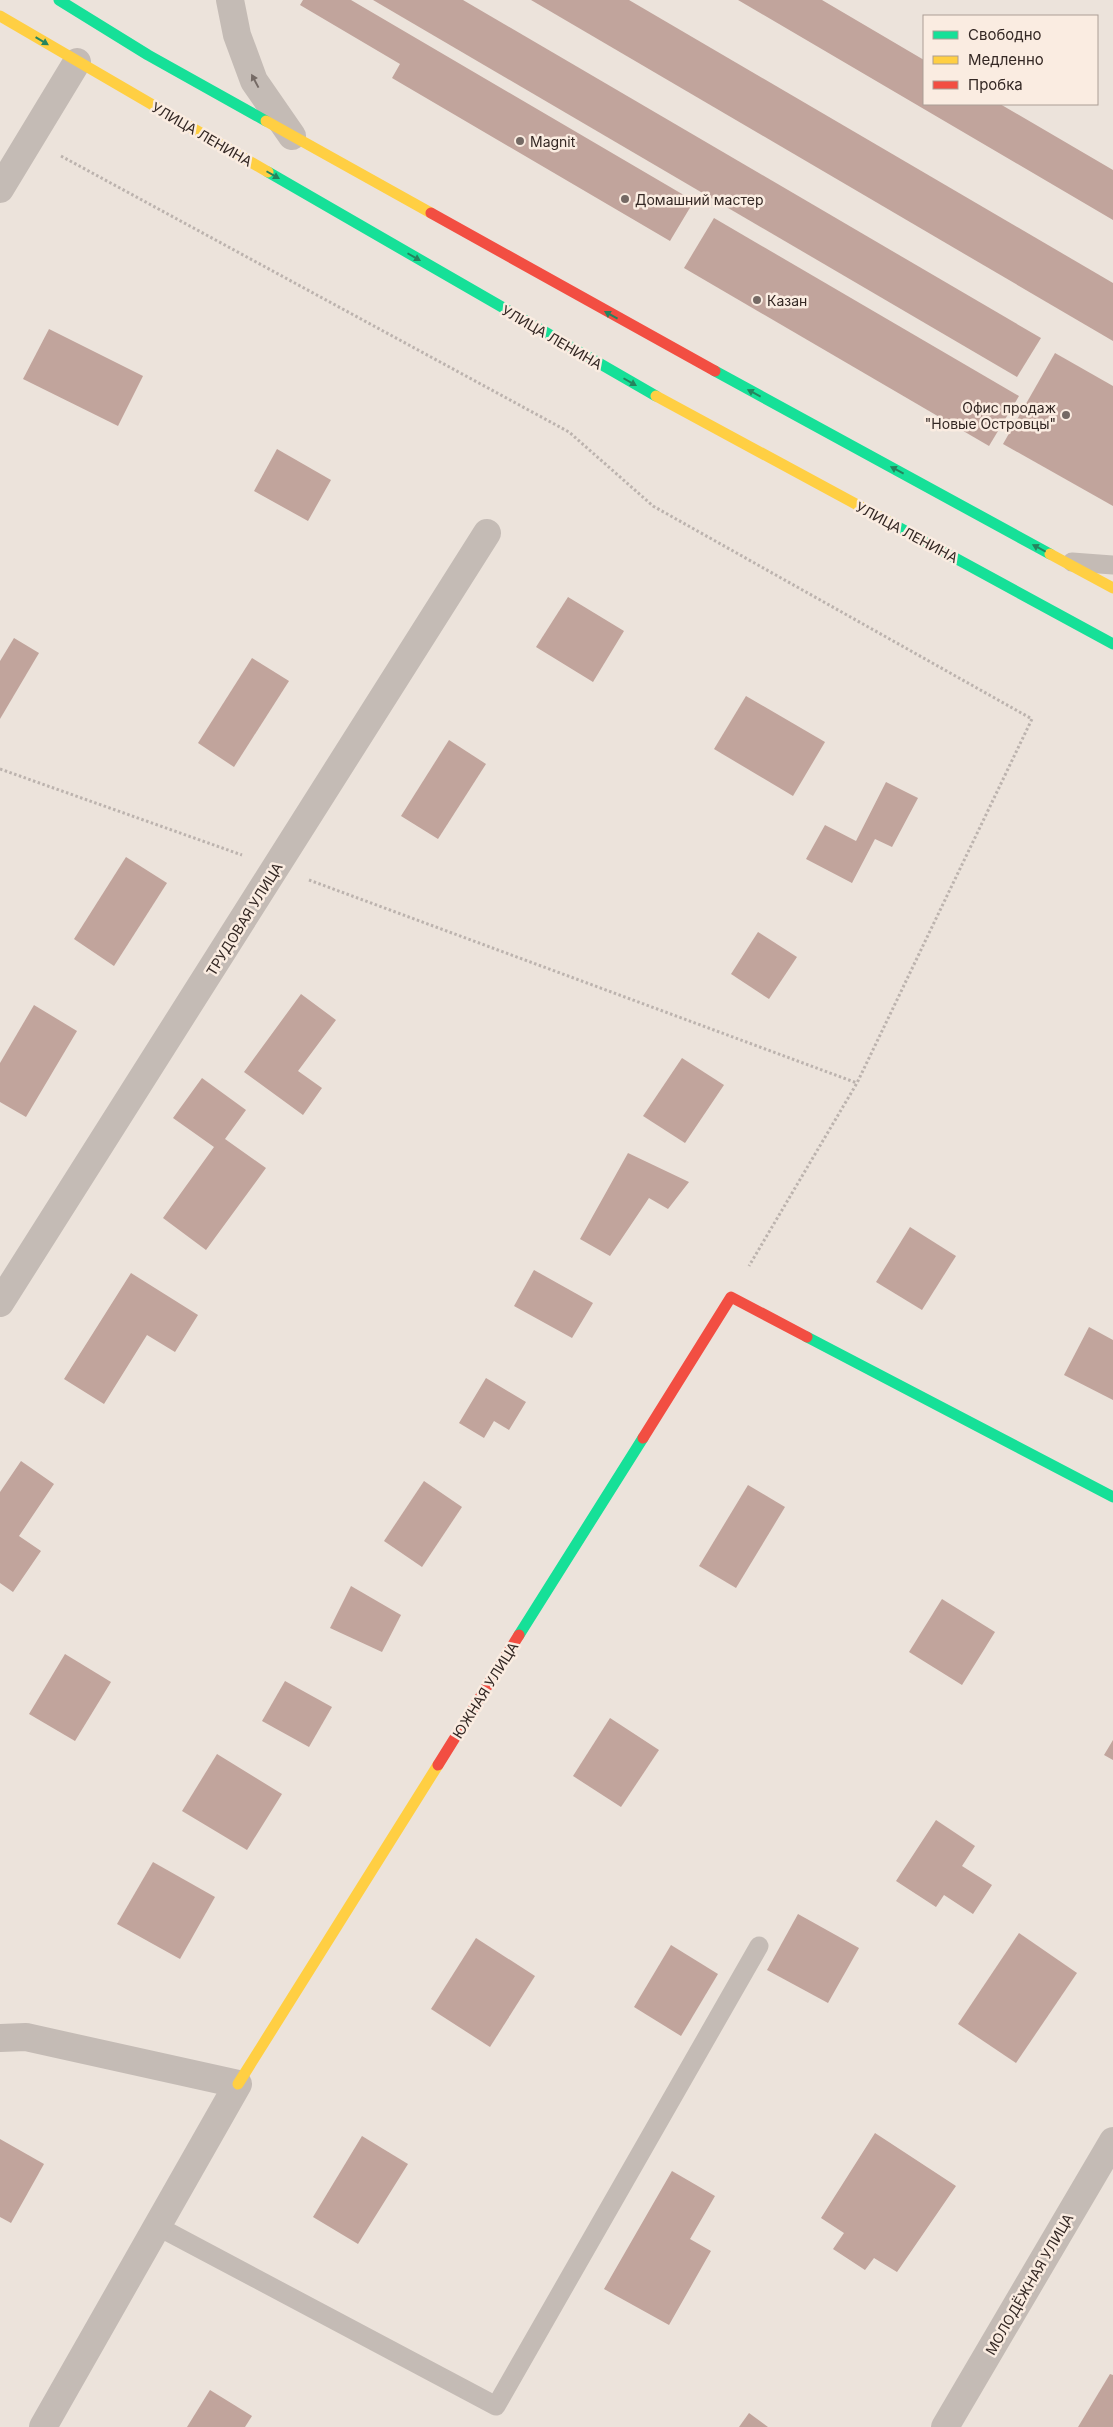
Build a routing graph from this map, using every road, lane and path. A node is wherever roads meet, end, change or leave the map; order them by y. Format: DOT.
graph roads {
  1 [pos="59,0"];
  2 [pos="230,0"];
  3 [pos="0,16"];
  4 [pos="77,62"];
  5 [pos="292,136"];
  6 [pos="31,138"];
  7 [pos="0,190"];
  8 [pos="487,533"];
  9 [pos="1065,562"];
  10 [pos="1113,565"];
  11 [pos="1113,588"];
  12 [pos="1113,644"];
  13 [pos="0,769"];
  14 [pos="276,868"];
  15 [pos="857,1083"];
  16 [pos="731,1297"];
  17 [pos="0,1304"];
  18 [pos="1113,1497"];
  19 [pos="759,1946"];
  20 [pos="0,2038"];
  21 [pos="238,2084"];
  22 [pos="1113,2141"];
  23 [pos="157,2226"];
  24 [pos="43,2427"];
  25 [pos="945,2427"];
  1 -- 5 [label="main road"];
  5 -- 2 [label="street, one-way"];
  3 -- 4 [label="main road, УЛИЦА ЛЕНИНА, one-way"];
  4 -- 6 [label="street"];
  4 -- 12 [label="main road, УЛИЦА ЛЕНИНА, one-way"];
  9 -- 5 [label="main road, one-way"];
  6 -- 7 [label="street"];
  6 -- 15 [label="path"];
  8 -- 14 [label="street, ТРУДОВАЯ УЛИЦА"];
  9 -- 10 [label="lane"];
  9 -- 11 [label="main road"];
  13 -- 14 [label="path"];
  14 -- 15 [label="path"];
  14 -- 17 [label="street, ТРУДОВАЯ УЛИЦА"];
  15 -- 16 [label="path"];
  16 -- 18 [label="main road"];
  16 -- 21 [label="main road, ЮЖНАЯ УЛИЦА"];
  19 -- 23 [label="lane"];
  20 -- 21 [label="street"];
  21 -- 23 [label="street"];
  22 -- 25 [label="street, МОЛОДЁЖНАЯ УЛИЦА"];
  23 -- 24 [label="street"];
}
